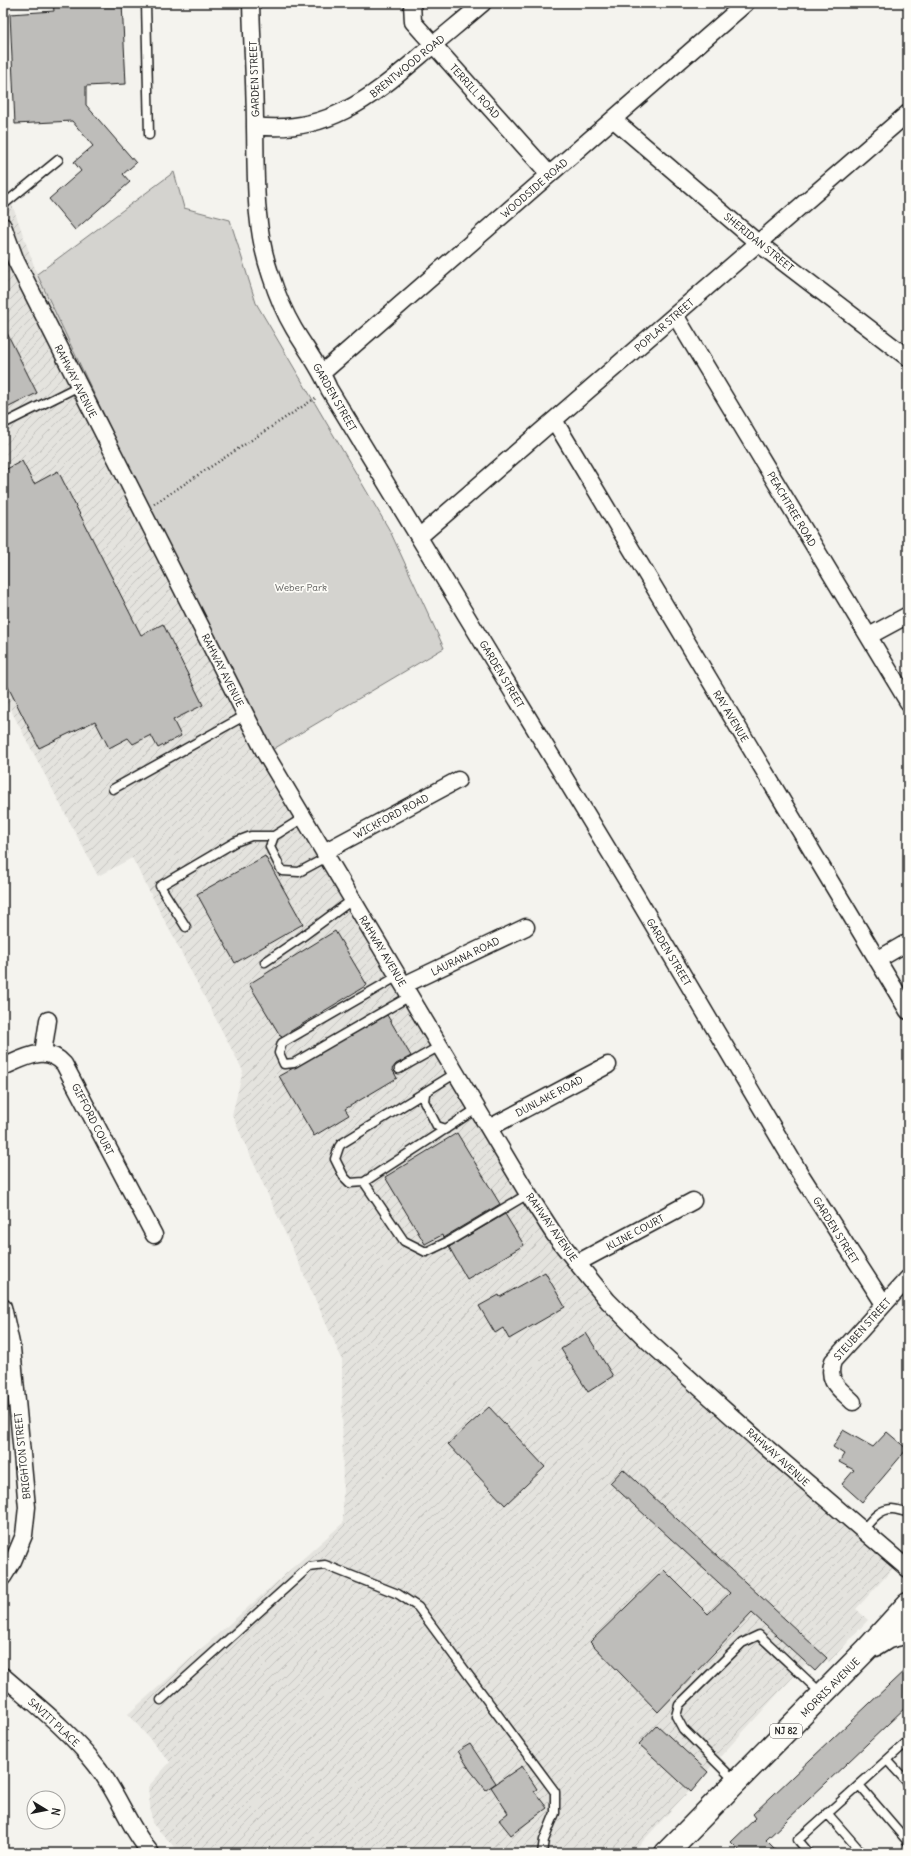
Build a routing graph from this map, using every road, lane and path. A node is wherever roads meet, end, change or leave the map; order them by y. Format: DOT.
graph roads {
  1 [pos="146,3"];
  2 [pos="251,3"];
  3 [pos="412,3"];
  4 [pos="483,3"];
  5 [pos="746,3"];
  6 [pos="433,45"];
  7 [pos="908,114"];
  8 [pos="614,120"];
  9 [pos="255,126"];
  10 [pos="149,136"];
  11 [pos="58,160"];
  12 [pos="549,174"];
  13 [pos="3,205"];
  14 [pos="5,235"];
  15 [pos="758,243"];
  16 [pos="675,315"];
  17 [pos="908,358"];
  18 [pos="322,373"];
  19 [pos="79,386"];
  20 [pos="329,389"];
  21 [pos="554,420"];
  22 [pos="3,424"];
  23 [pos="143,512"];
  24 [pos="419,537"];
  25 [pos="908,615"];
  26 [pos="869,636"];
  27 [pos="908,702"];
  28 [pos="246,715"];
  29 [pos="458,780"];
  30 [pos="113,789"];
  31 [pos="303,818"];
  32 [pos="274,836"];
  33 [pos="326,855"];
  34 [pos="352,900"];
  35 [pos="526,926"];
  36 [pos="186,927"];
  37 [pos="908,942"];
  38 [pos="877,960"];
  39 [pos="265,962"];
  40 [pos="404,985"];
  41 [pos="908,1011"];
  42 [pos="48,1020"];
  43 [pos="440,1046"];
  44 [pos="43,1052"];
  45 [pos="608,1065"];
  46 [pos="3,1067"];
  47 [pos="399,1069"];
  48 [pos="456,1073"];
  49 [pos="425,1094"];
  50 [pos="478,1108"];
  51 [pos="489,1128"];
  52 [pos="446,1129"];
  53 [pos="364,1182"];
  54 [pos="528,1194"];
  55 [pos="693,1201"];
  56 [pos="154,1235"];
  57 [pos="577,1263"];
  58 [pos="908,1278"];
  59 [pos="884,1304"];
  60 [pos="3,1307"];
  61 [pos="852,1402"];
  62 [pos="908,1512"];
  63 [pos="862,1531"];
  64 [pos="908,1569"];
  65 [pos="3,1577"];
  66 [pos="908,1604"];
  67 [pos="908,1632"];
  68 [pos="867,1649"];
  69 [pos="3,1676"];
  70 [pos="822,1694"];
  71 [pos="161,1700"];
  72 [pos="908,1741"];
  73 [pos="887,1760"];
  74 [pos="736,1782"];
  75 [pos="908,1783"];
  76 [pos="859,1785"];
  77 [pos="827,1813"];
  78 [pos="908,1842"];
  79 [pos="151,1853"];
  80 [pos="542,1853"];
  81 [pos="666,1853"];
  82 [pos="810,1853"];
  83 [pos="862,1853"];
  1 -- 10 [label="lane"];
  2 -- 9 [label="street, GARDEN STREET"];
  3 -- 6 [label="street, TERRILL ROAD"];
  4 -- 6 [label="street, BRENTWOOD ROAD"];
  5 -- 8 [label="street, WOODSIDE ROAD"];
  6 -- 9 [label="street, BRENTWOOD ROAD"];
  6 -- 12 [label="street, TERRILL ROAD"];
  7 -- 15 [label="street, POPLAR STREET"];
  8 -- 12 [label="street, WOODSIDE ROAD"];
  8 -- 15 [label="street, SHERIDAN STREET"];
  9 -- 18 [label="street, GARDEN STREET"];
  11 -- 13 [label="lane"];
  12 -- 18 [label="street, WOODSIDE ROAD"];
  14 -- 19 [label="street, RAHWAY AVENUE"];
  15 -- 16 [label="street, POPLAR STREET"];
  15 -- 17 [label="street, SHERIDAN STREET"];
  16 -- 21 [label="street, POPLAR STREET"];
  16 -- 26 [label="street, PEACHTREE ROAD"];
  18 -- 20 [label="street, GARDEN STREET"];
  19 -- 22 [label="lane"];
  19 -- 23 [label="street, RAHWAY AVENUE"];
  20 -- 23 [label="path"];
  20 -- 24 [label="street, GARDEN STREET"];
  21 -- 24 [label="street, POPLAR STREET"];
  21 -- 38 [label="street, RAY AVENUE"];
  23 -- 28 [label="street, RAHWAY AVENUE"];
  24 -- 59 [label="street, GARDEN STREET"];
  25 -- 26 [label="street"];
  26 -- 27 [label="street, PEACHTREE ROAD"];
  28 -- 30 [label="lane"];
  28 -- 31 [label="street, RAHWAY AVENUE"];
  29 -- 33 [label="street, WICKFORD ROAD"];
  31 -- 32 [label="lane"];
  31 -- 33 [label="street, RAHWAY AVENUE"];
  32 -- 33 [label="lane"];
  32 -- 36 [label="lane"];
  33 -- 34 [label="street, RAHWAY AVENUE"];
  34 -- 39 [label="lane"];
  34 -- 40 [label="street, RAHWAY AVENUE"];
  35 -- 40 [label="street, LAURANA ROAD"];
  37 -- 38 [label="street"];
  38 -- 41 [label="street, RAY AVENUE"];
  40 -- 40 [label="lane"];
  40 -- 43 [label="street, RAHWAY AVENUE"];
  42 -- 44 [label="street"];
  43 -- 47 [label="lane"];
  43 -- 48 [label="street, RAHWAY AVENUE"];
  44 -- 46 [label="street"];
  44 -- 56 [label="street, GIFFORD COURT"];
  45 -- 51 [label="street, DUNLAKE ROAD"];
  48 -- 49 [label="lane"];
  48 -- 50 [label="street, RAHWAY AVENUE"];
  49 -- 52 [label="lane"];
  49 -- 53 [label="lane"];
  50 -- 51 [label="street, RAHWAY AVENUE"];
  50 -- 52 [label="lane"];
  51 -- 54 [label="street, RAHWAY AVENUE"];
  52 -- 53 [label="lane"];
  53 -- 54 [label="lane"];
  54 -- 57 [label="street, RAHWAY AVENUE"];
  55 -- 57 [label="street, KLINE COURT"];
  57 -- 63 [label="street, RAHWAY AVENUE"];
  58 -- 59 [label="street, STEUBEN STREET"];
  59 -- 61 [label="street, STEUBEN STREET"];
  60 -- 65 [label="street, BRIGHTON STREET"];
  62 -- 63 [label="lane"];
  63 -- 64 [label="street, RAHWAY AVENUE"];
  66 -- 68 [label="main road, MORRIS AVENUE / NJ 82"];
  67 -- 68 [label="main road"];
  68 -- 70 [label="main road, MORRIS AVENUE / NJ 82"];
  69 -- 79 [label="street, SAVITT PLACE"];
  70 -- 74 [label="main road, MORRIS AVENUE / NJ 82"];
  70 -- 74 [label="lane"];
  71 -- 80 [label="lane"];
  72 -- 73 [label="lane"];
  73 -- 75 [label="lane"];
  73 -- 76 [label="lane"];
  74 -- 81 [label="main road, MORRIS AVENUE / NJ 82"];
  76 -- 77 [label="lane"];
  76 -- 78 [label="lane"];
  77 -- 82 [label="lane"];
  77 -- 83 [label="lane"];
}
